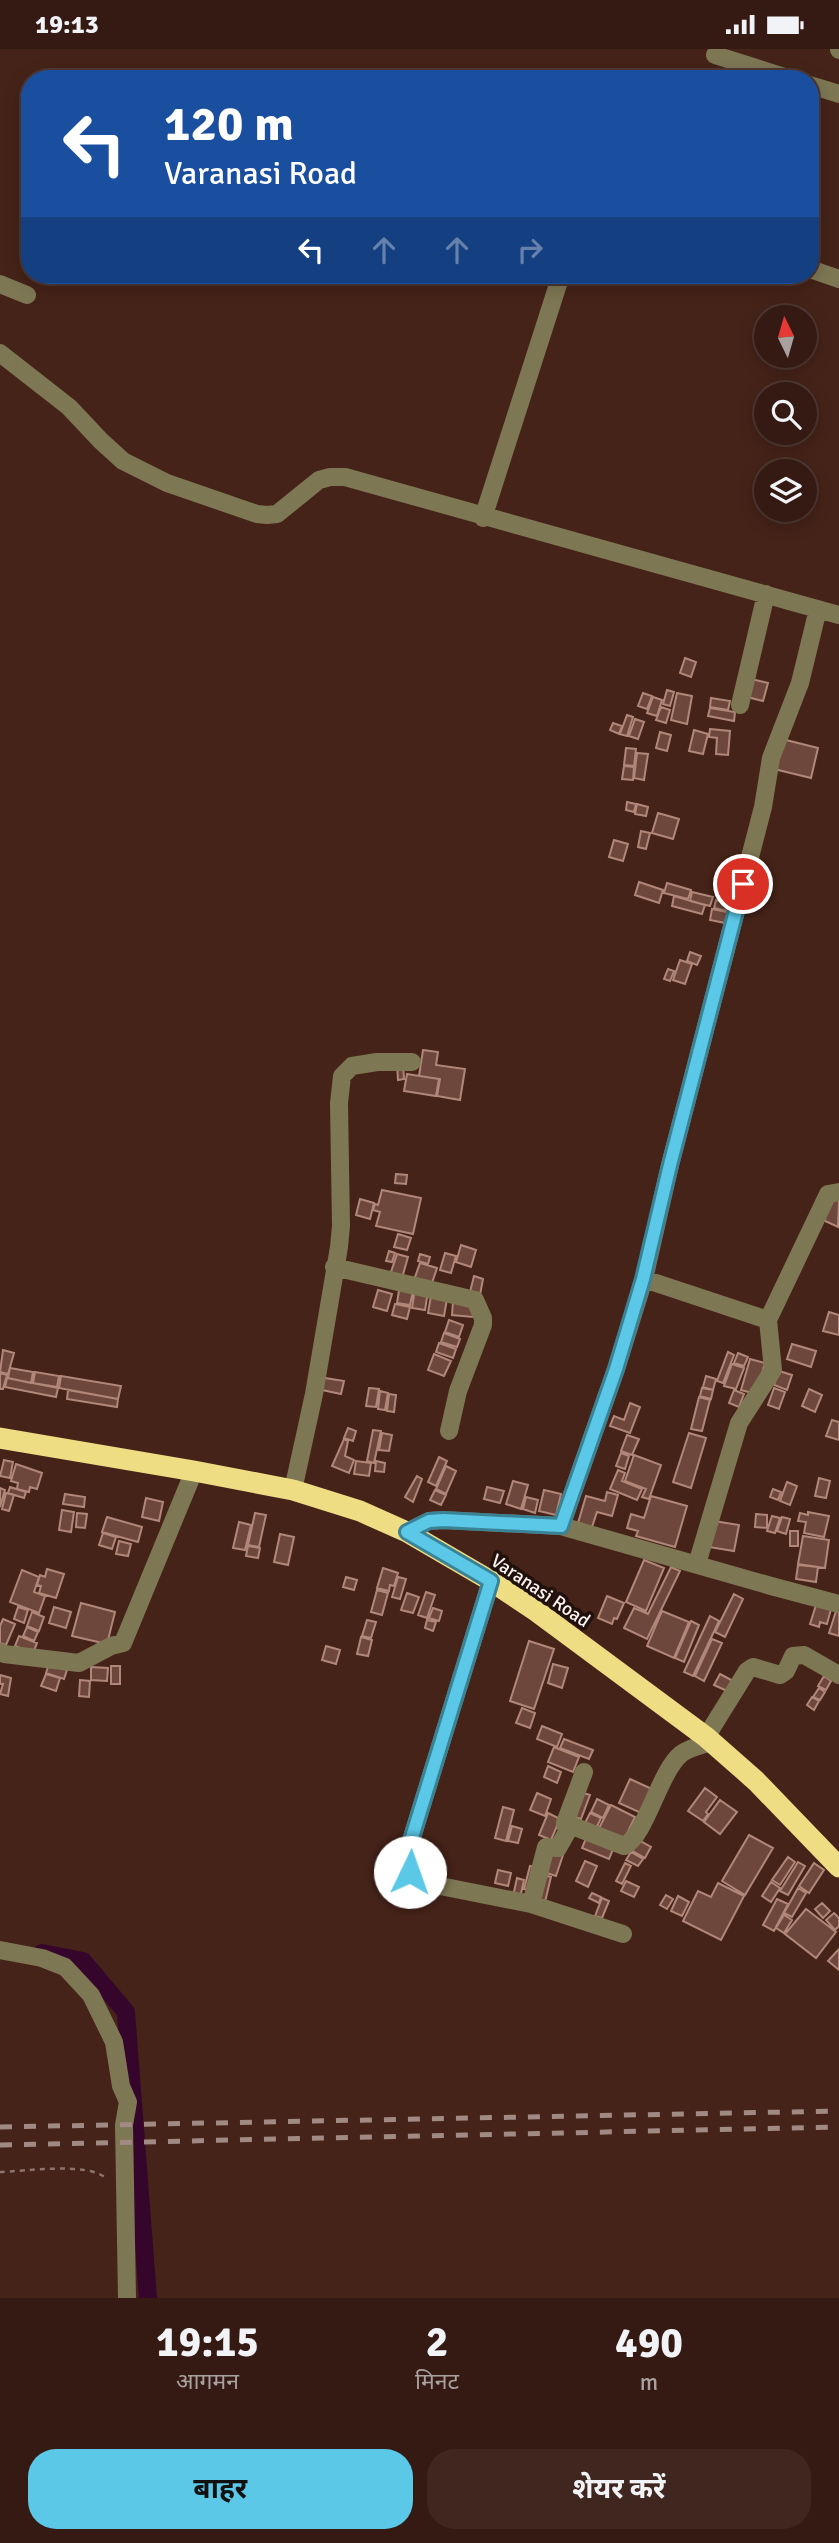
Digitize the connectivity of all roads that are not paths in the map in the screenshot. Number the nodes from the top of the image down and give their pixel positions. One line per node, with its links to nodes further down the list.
1 (715, 55): 2 (street)
2 (762, 70)
3 (819, 88): 4 (street)
4 (839, 94)
5 (819, 272): 6 (street)
6 (839, 279)
7 (0, 284): 9 (street)
8 (558, 284): 11 (street)
9 (27, 295)
10 (0, 353): 11 (street)
11 (483, 518): 12 (street)
12 (766, 594): 13 (street); 15 (street)
13 (818, 609): 14 (street); 19 (street)
14 (839, 615)
15 (740, 705)
16 (412, 1062): 18 (street)
17 (839, 1192): 20 (street)
18 (334, 1267): 21 (street); 24 (street)
19 (643, 1279): 20 (street); 25 (street)
20 (768, 1320): 27 (street)
21 (449, 1431)
22 (0, 1438): 23 (highway, Varanasi Road)
23 (194, 1471): 24 (highway, Varanasi Road); 30 (street)
24 (293, 1490): 26 (highway, Varanasi Road)
25 (561, 1526): 26 (street); 27 (street)
26 (407, 1532): 28 (highway, Varanasi Road)
27 (697, 1564): 29 (street)
28 (491, 1581): 32 (highway, Varanasi Road); 36 (street)
29 (839, 1604)
30 (0, 1652)
31 (839, 1675): 32 (street)
32 (709, 1739): 34 (street); 35 (highway, Varanasi Road)
33 (584, 1772): 34 (street)
34 (565, 1823): 36 (street)
35 (839, 1867)
36 (531, 1904): 37 (street)
37 (623, 1934)
38 (0, 1950): 39 (street)
39 (127, 2298)

